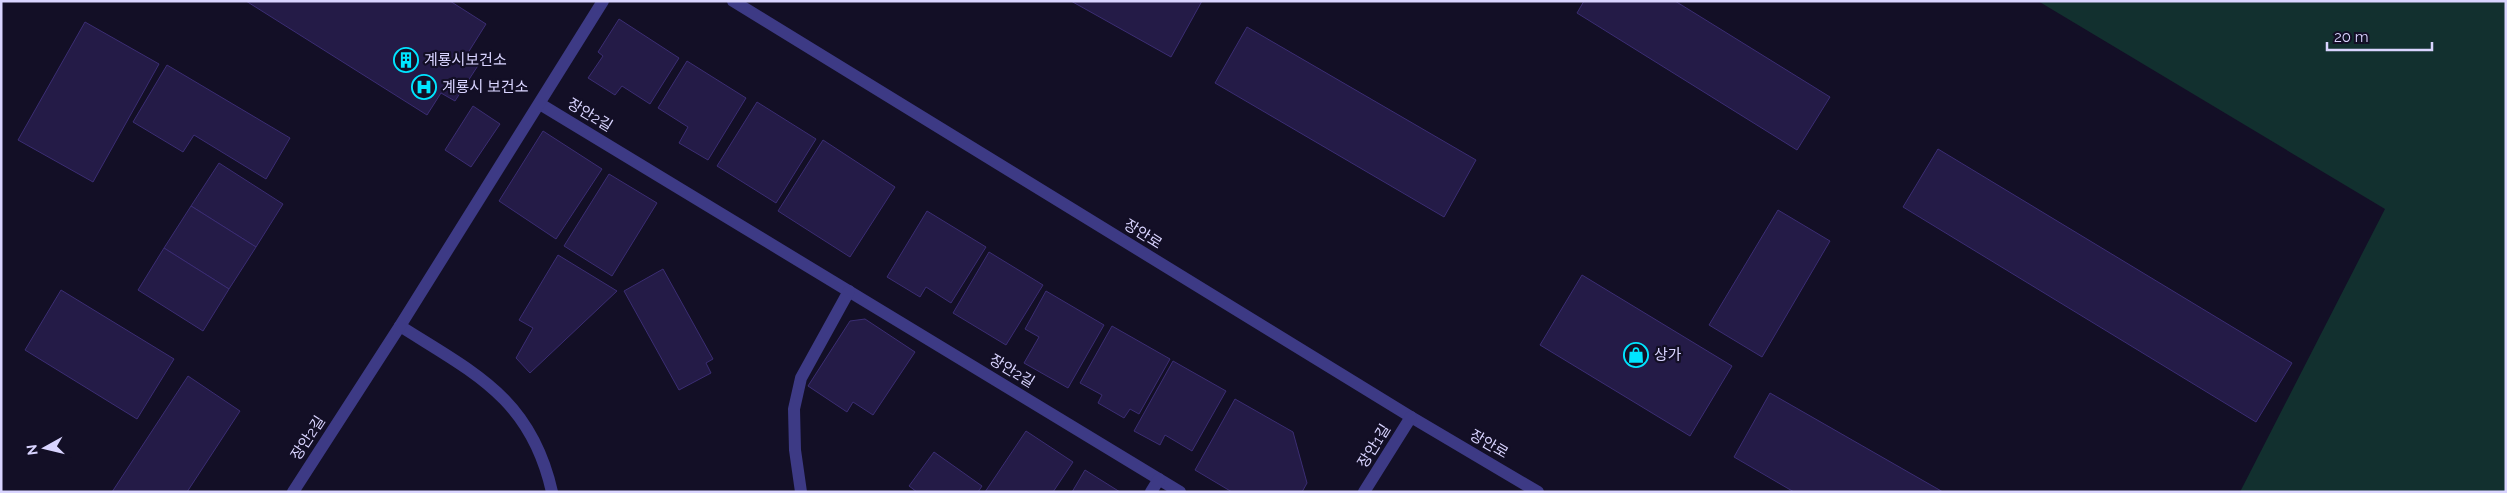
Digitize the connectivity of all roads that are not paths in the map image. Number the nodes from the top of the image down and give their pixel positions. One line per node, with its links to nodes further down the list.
1 (603, 1): 3 (street)
2 (733, 1): 6 (street, 장안로)
3 (540, 104): 4 (street, 장안2길); 5 (street, 장안2길)
4 (849, 291): 7 (street, 장안2길); 10 (street)
5 (400, 326): 8 (street, 장안2길); 9 (street)
6 (1411, 417): 13 (street, 장안1길); 14 (street, 장안로)
7 (1159, 479): 11 (street); 12 (street, 장안2길)
8 (293, 492)
9 (552, 492)
10 (801, 492)
11 (1151, 492)
12 (1180, 492)
13 (1364, 492)
14 (1538, 492)

